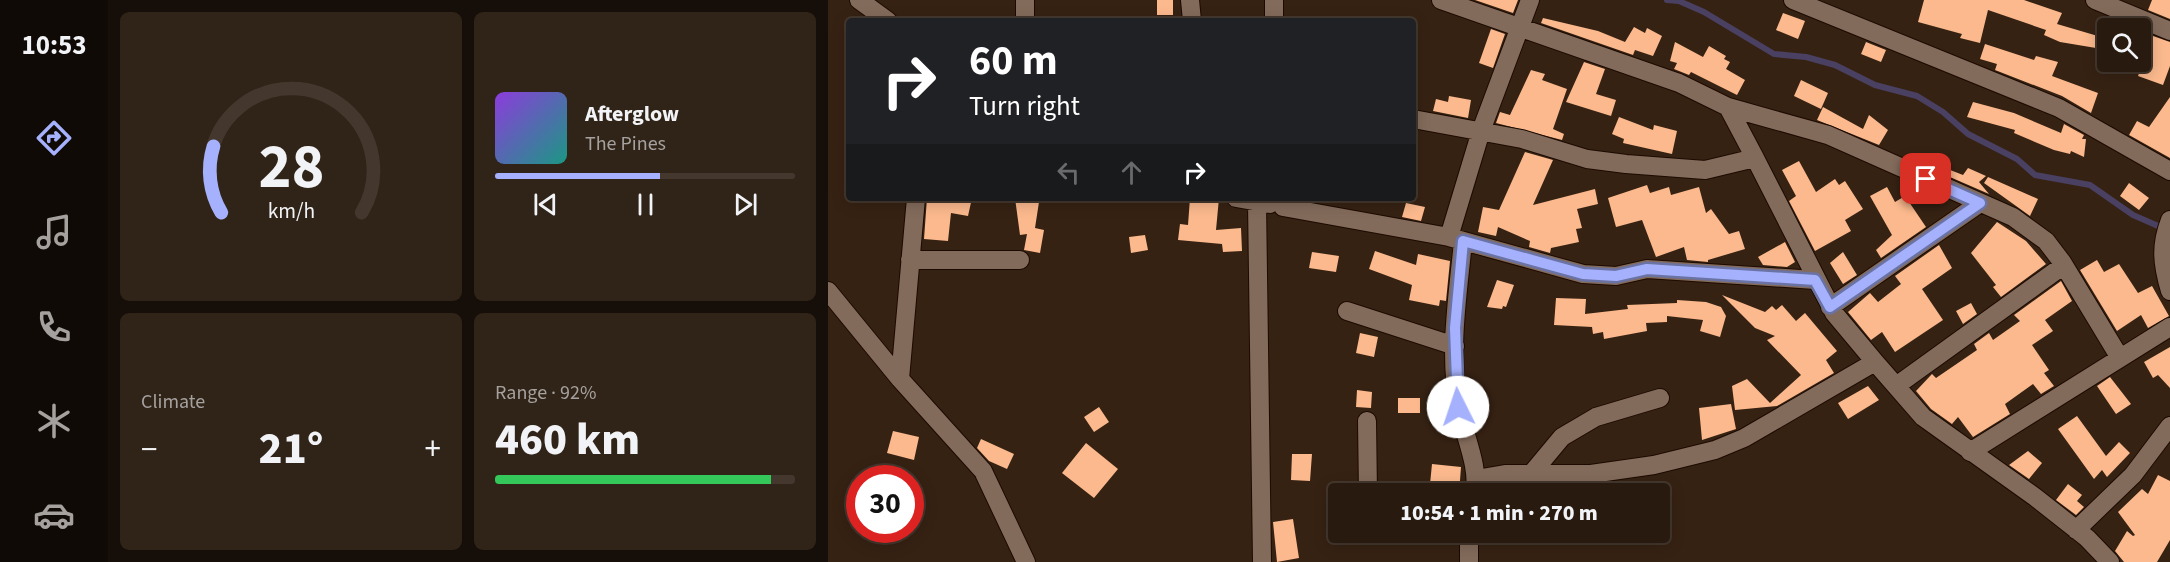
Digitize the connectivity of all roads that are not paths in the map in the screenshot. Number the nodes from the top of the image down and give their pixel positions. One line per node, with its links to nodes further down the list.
1 (860, 0): 9 (street)
2 (1025, 0): 10 (street)
3 (1190, 0): 11 (street)
4 (1274, 0): 12 (street)
5 (1442, 0): 13 (street)
6 (1530, 0): 13 (street)
7 (1793, 0): 19 (street)
8 (2095, 0): 14 (street)
9 (884, 18)
10 (1026, 18)
11 (1192, 18)
12 (1274, 18)
13 (1520, 29): 15 (street); 17 (street)
14 (2170, 31)
15 (1728, 106): 18 (street); 24 (street)
16 (1416, 119): 17 (street)
17 (1482, 131): 18 (street); 26 (street)
18 (1755, 158): 30 (street)
19 (2170, 171)
20 (916, 201): 27 (street)
21 (1252, 201): 22 (street)
22 (1257, 202): 23 (street); 52 (street)
23 (1283, 202): 26 (street)
24 (1980, 203): 29 (street); 33 (street)
25 (2167, 228): 32 (street)
26 (1456, 239): 30 (street); 36 (street)
27 (910, 260): 28 (street); 39 (street)
28 (1020, 260)
29 (2064, 266): 37 (street); 40 (street)
30 (1815, 280): 33 (street)
31 (828, 291): 39 (street)
32 (2170, 291)
33 (1830, 307): 38 (street)
34 (1347, 310): 36 (street)
35 (2170, 327): 37 (street)
36 (1455, 346): 47 (street)
37 (2120, 358): 44 (street)
38 (1875, 362): 40 (street); 45 (street)
39 (900, 379): 51 (street)
40 (1896, 386): 44 (street)
41 (1660, 398): 45 (street)
42 (1367, 421): 46 (street)
43 (2170, 426): 49 (street)
44 (1970, 452): 49 (street)
45 (1532, 473): 48 (street)
46 (1368, 483)
47 (1475, 483)
48 (1488, 483)
49 (2076, 530): 54 (street)
50 (1468, 543): 53 (street)
51 (1026, 562)
52 (1262, 562)
53 (1469, 562)
54 (2110, 562)

